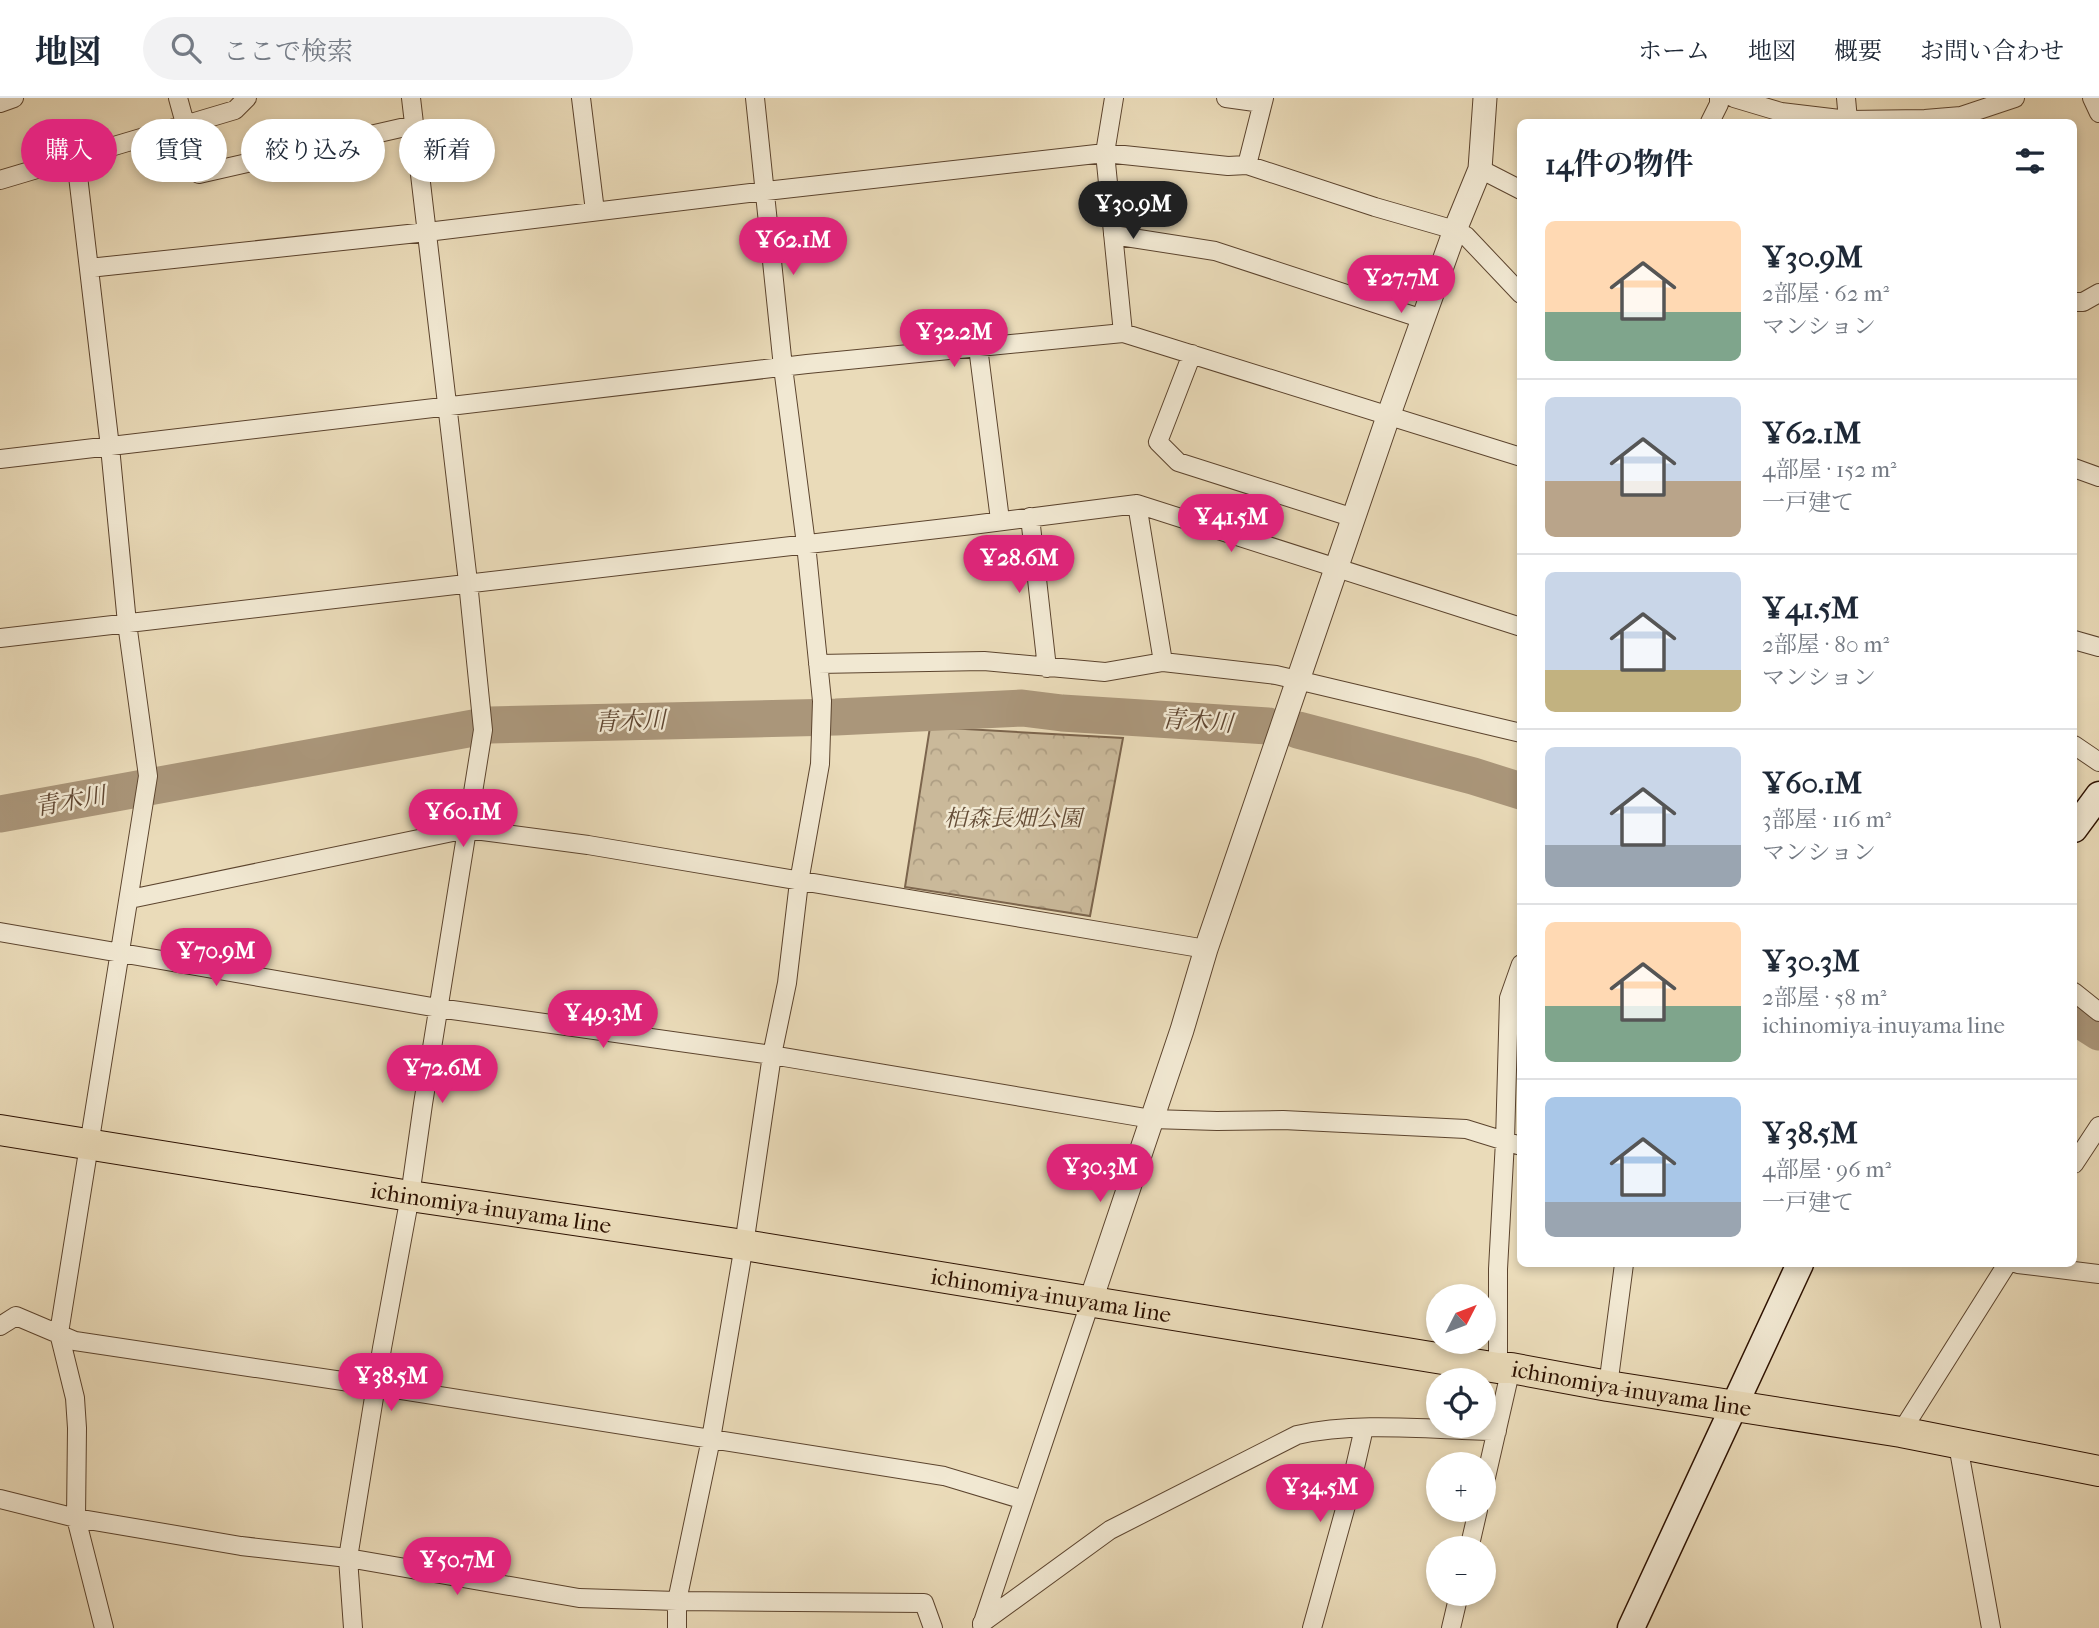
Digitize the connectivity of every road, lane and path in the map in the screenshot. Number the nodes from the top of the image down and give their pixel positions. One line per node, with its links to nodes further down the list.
1 (14, 98): 16 (street)
2 (178, 98): 18 (street)
3 (247, 98): 19 (street)
4 (411, 98): 20 (street)
5 (581, 98): 36 (street)
6 (755, 98): 35 (street)
7 (1114, 98): 26 (street)
8 (1226, 98): 15 (street)
9 (1485, 98): 29 (street)
10 (1719, 98): 21 (street)
11 (1734, 98): 22 (street)
12 (1846, 98): 23 (street)
13 (2015, 98): 24 (street)
14 (2092, 98): 17 (street)
15 (1263, 101): 27 (street)
16 (0, 103)
17 (2099, 113)
18 (183, 119)
19 (205, 119)
20 (414, 119)
21 (1712, 119)
22 (1840, 119)
23 (1848, 119)
24 (1926, 119)
25 (399, 129): 28 (street)
26 (1105, 153): 27 (street); 35 (street); 39 (street)
27 (1247, 165): 37 (street)
28 (227, 168)
29 (1480, 169): 34 (street); 37 (street)
30 (21, 174): 31 (street)
31 (0, 180)
32 (79, 182): 40 (street)
33 (421, 182): 38 (street)
34 (1517, 188)
35 (766, 191): 36 (street); 48 (street)
36 (595, 211): 38 (street)
37 (1455, 230): 41 (street); 44 (street)
38 (427, 232): 40 (street); 49 (street)
39 (1113, 235): 44 (street); 45 (street)
40 (89, 268): 51 (street)
41 (1517, 290)
42 (2099, 293): 43 (street)
43 (2077, 302)
44 (1423, 319): 50 (street)
45 (1123, 332): 46 (street); 47 (street)
46 (978, 347): 48 (street); 59 (street)
47 (1192, 354): 50 (street); 58 (street)
48 (783, 367): 49 (street); 60 (street)
49 (447, 407): 51 (street); 62 (street)
50 (1389, 414): 52 (street); 58 (street)
51 (110, 447): 53 (street); 63 (street)
52 (1517, 456)
53 (0, 459)
54 (2077, 469): 55 (street)
55 (2099, 477)
56 (1137, 504): 57 (street); 61 (street); 68 (street)
57 (1030, 517): 59 (street); 70 (street)
58 (1354, 518): 61 (street)
59 (1000, 520): 60 (street)
60 (806, 544): 62 (street); 69 (street)
61 (1337, 567): 64 (street); 71 (street)
62 (468, 582): 63 (street); 77 (street)
63 (127, 623): 65 (street); 79 (street)
64 (1517, 626)
65 (0, 638)
66 (2077, 641): 67 (street)
67 (2099, 647)
68 (1163, 662): 70 (street); 71 (street)
69 (818, 664): 70 (street); 78 (street)
70 (1047, 668)
71 (1299, 681): 72 (street); 81 (street)
72 (1517, 732)
73 (2077, 747): 74 (street)
74 (2099, 762)
75 (2099, 795): 76 (main road)
76 (2077, 826)
77 (467, 829): 78 (street); 79 (street); 85 (street)
78 (799, 882): 81 (street); 87 (street)
79 (130, 899): 82 (street)
80 (0, 932): 82 (street)
81 (1206, 949): 88 (street)
82 (121, 952): 85 (street); 92 (street)
83 (1517, 975): 91 (street)
84 (2077, 994): 86 (street)
85 (439, 1008): 87 (street); 94 (street)
86 (2099, 1012)
87 (772, 1055): 88 (street); 95 (street)
88 (1152, 1119): 91 (street); 101 (street)
89 (2099, 1126): 93 (street)
90 (0, 1130): 92 (main road, ichinomiya-inuyama line)
91 (1513, 1143): 104 (street)
92 (89, 1145): 94 (main road, ichinomiya-inuyama line); 103 (street)
93 (2077, 1159)
94 (410, 1196): 95 (main road, ichinomiya-inuyama line); 105 (street)
95 (744, 1245): 101 (main road, ichinomiya-inuyama line); 111 (street)
96 (1624, 1267): 106 (street)
97 (1799, 1267): 107 (main road)
98 (2005, 1267): 110 (street)
99 (2040, 1267): 100 (street)
100 (2099, 1275)
101 (1090, 1303): 104 (main road, ichinomiya-inuyama line); 116 (street)
102 (0, 1326): 103 (street)
103 (59, 1333): 105 (street); 117 (street)
104 (1505, 1368): 106 (main road, ichinomiya-inuyama line); 109 (street)
105 (376, 1386): 111 (street); 118 (street)
106 (1608, 1386): 107 (main road, ichinomiya-inuyama line)
107 (1733, 1406): 110 (main road, ichinomiya-inuyama line); 128 (main road)
108 (1364, 1428): 109 (street); 121 (street); 126 (street)
109 (1497, 1432): 113 (street)
110 (1901, 1432): 112 (main road, ichinomiya-inuyama line)
111 (711, 1439): 116 (street); 119 (street)
112 (1958, 1445): 114 (main road, ichinomiya-inuyama line); 129 (street)
113 (1492, 1452)
114 (2099, 1471)
115 (0, 1499): 117 (street)
116 (1024, 1500): 121 (street)
117 (76, 1518): 118 (street); 122 (street)
118 (348, 1558): 119 (street); 123 (street)
119 (677, 1601): 124 (street); 125 (street)
120 (1456, 1606): 127 (street)
121 (981, 1626)
122 (104, 1628)
123 (354, 1628)
124 (677, 1628)
125 (933, 1628)
126 (1312, 1628)
127 (1451, 1628)
128 (1631, 1628)
129 (1991, 1628)

